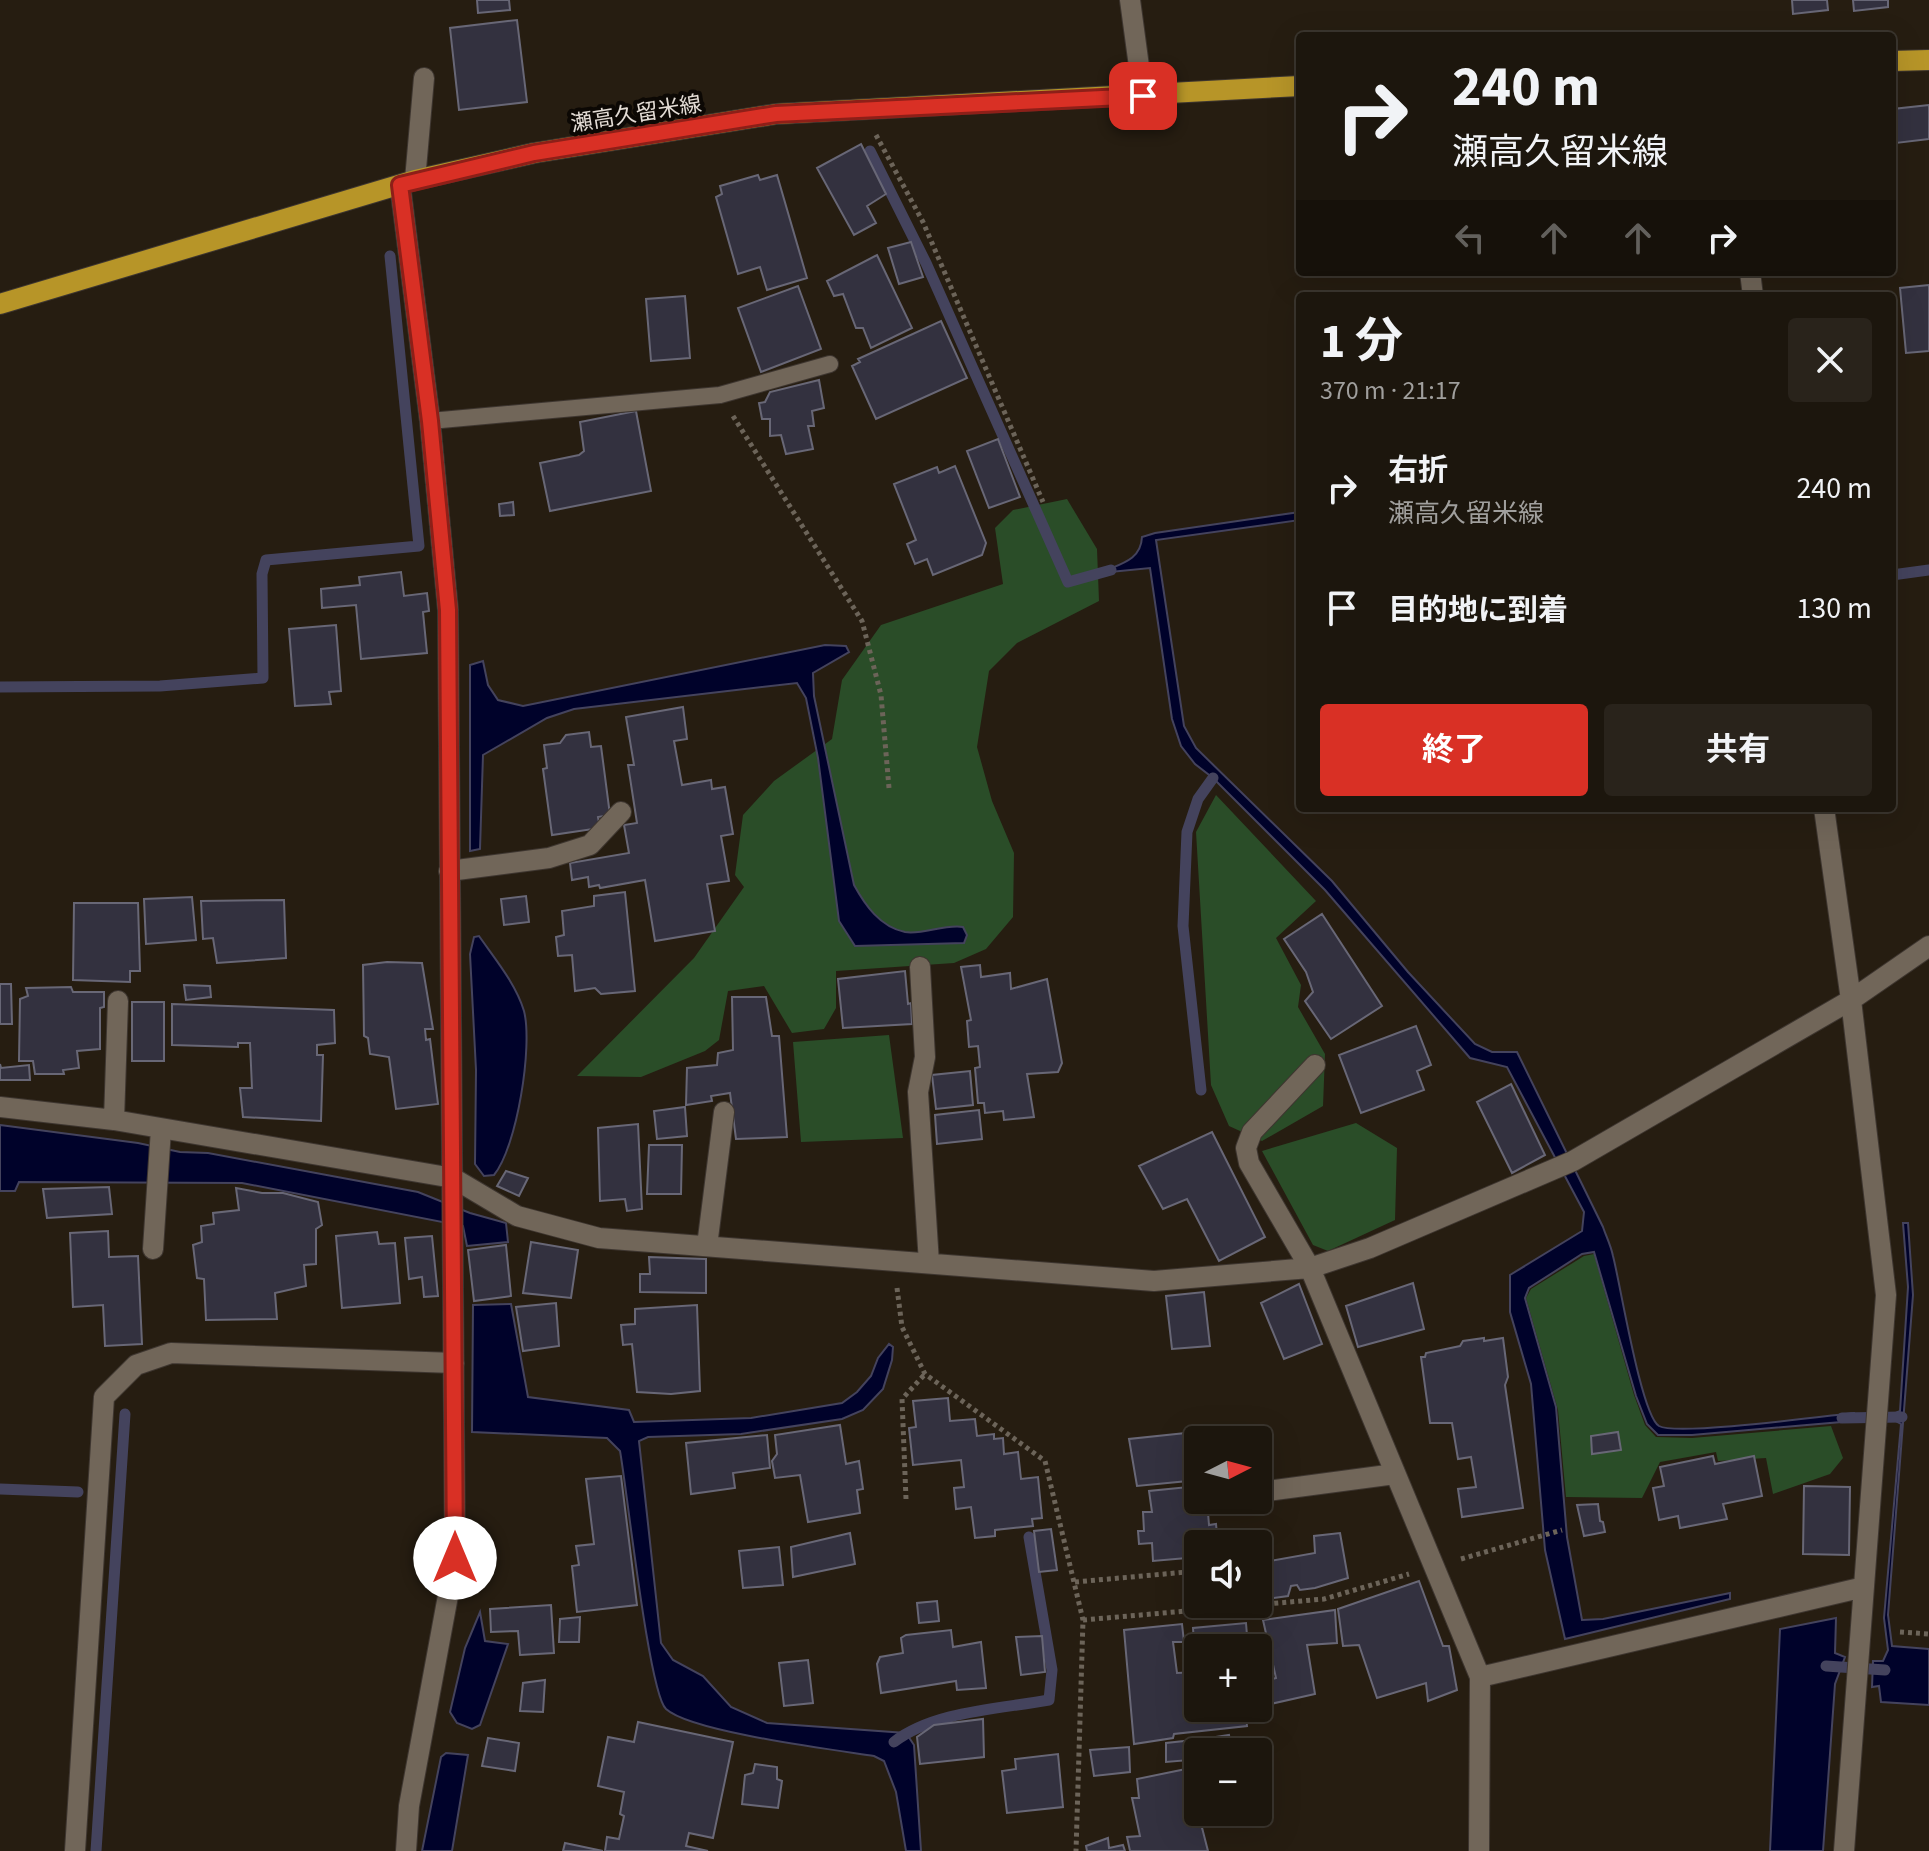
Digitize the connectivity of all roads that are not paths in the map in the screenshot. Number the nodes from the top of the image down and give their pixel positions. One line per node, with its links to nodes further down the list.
1 (1130, 0): 6 (street)
2 (1929, 60): 3 (main road)
3 (1896, 61)
4 (424, 78): 7 (street)
5 (1296, 86): 6 (main road, 瀬高久留米線)
6 (1143, 96): 7 (main road, 瀬高久留米線)
7 (407, 182): 8 (main road, 瀬高久留米線); 10 (street)
8 (0, 304)
9 (830, 364): 10 (lane)
10 (430, 421): 13 (street)
11 (621, 812): 13 (street)
12 (1825, 812): 16 (street)
13 (449, 871): 23 (street)
14 (1929, 946): 16 (street)
15 (920, 967): 26 (street)
16 (1851, 1000): 27 (street); 31 (street)
17 (118, 1001): 21 (street)
18 (1315, 1065): 27 (street)
19 (0, 1107): 21 (street)
20 (724, 1112): 24 (street)
21 (114, 1120): 22 (street)
22 (161, 1137): 23 (street); 25 (street)
23 (453, 1178): 24 (street); 28 (street)
24 (707, 1246): 26 (street)
25 (153, 1249)
26 (929, 1263): 27 (street)
27 (1310, 1268): 29 (street)
28 (454, 1363): 33 (street); 34 (street)
29 (1395, 1474): 30 (street); 32 (street)
30 (1272, 1490)
31 (1864, 1587): 32 (street); 36 (street)
32 (1480, 1677): 35 (street)
33 (75, 1851)
34 (406, 1851)
35 (1479, 1851)
36 (1844, 1851)

